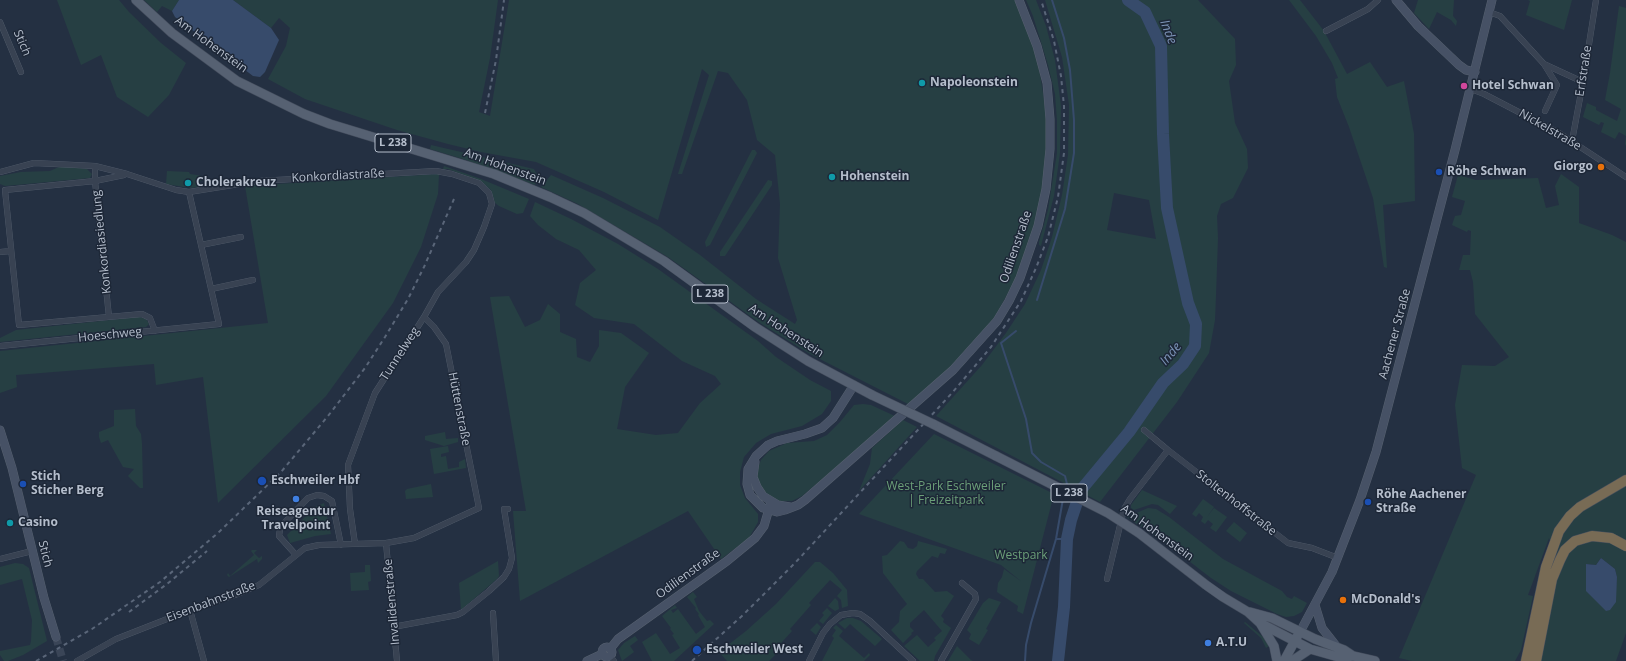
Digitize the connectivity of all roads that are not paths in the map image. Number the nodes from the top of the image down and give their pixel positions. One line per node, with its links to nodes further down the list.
1 (136, 0): 34 (main road, Am Hohenstein / L 238)
2 (1019, 0): 39 (main road, Odilienstraße)
3 (1378, 0): 9 (street)
4 (1396, 0): 12 (main road)
5 (1492, 0): 7 (main road, Aachener Straße)
6 (1596, 0): 13 (street, Erfstraße)
7 (1489, 12): 10 (street); 12 (main road, Aachener Straße)
8 (0, 22): 11 (street, Stich)
9 (1326, 31)
10 (1544, 64): 13 (street); 15 (street)
11 (21, 72)
12 (1475, 72): 14 (main road, Aachener Straße)
13 (1583, 82): 16 (street, Erfstraße)
14 (1471, 89): 16 (street, Nickelstraße); 48 (main road, Aachener Straße)
15 (1545, 111)
16 (1572, 141): 20 (street, Nickelstraße)
17 (95, 166): 18 (street, Konkordiastraße); 19 (street, Konkordiastraße); 21 (street, Konkordiasiedlung)
18 (0, 172)
19 (127, 174): 21 (street); 23 (street, Konkordiastraße)
20 (1626, 177)
21 (95, 182): 26 (street); 30 (street, Konkordiasiedlung)
22 (479, 183): 23 (street, Konkordiastraße); 31 (street, Tunnelweg)
23 (189, 192): 25 (street)
24 (241, 237): 25 (street)
25 (201, 246): 29 (street)
26 (11, 251): 27 (street); 30 (street)
27 (0, 252)
28 (253, 280): 29 (street)
29 (211, 289): 32 (street, Hoeschweg)
30 (110, 317): 32 (street)
31 (424, 317): 40 (street, Hüttenstraße); 44 (street, Tunnelweg)
32 (155, 330): 33 (street, Hoeschweg)
33 (0, 346)
34 (854, 385): 39 (main road); 54 (main road, Am Hohenstein / L 238, bridge)
35 (0, 430): 46 (main road, Stich)
36 (1144, 430): 37 (street, Stoltenhoffstraße)
37 (1168, 450): 48 (street, Stoltenhoffstraße); 50 (street)
38 (1626, 480): 60 (highway)
39 (770, 506): 63 (main road, Odilienstraße)
40 (479, 508): 42 (street, Eisenbahnstraße)
41 (508, 509): 57 (street)
42 (386, 543): 44 (street, Eisenbahnstraße); 57 (street, Invalidenstraße)
43 (341, 544): 44 (street, Eisenbahnstraße); 47 (street, Eisenbahnstraße); 47 (street)
44 (354, 544)
45 (1626, 546): 79 (highway)
46 (32, 551): 49 (street); 59 (main road, Stich)
47 (296, 555): 53 (street, Eisenbahnstraße)
48 (1338, 558): 52 (main road, Aachener Straße)
49 (0, 559)
50 (1107, 579)
51 (962, 583): 72 (street)
52 (1315, 606): 58 (main road, Aachener Straße); 61 (main road)
53 (190, 610): 65 (street, Eisenbahnstraße); 66 (street)
54 (1248, 612): 56 (main road, Am Hohenstein / L 238); 58 (main road, Am Hohenstein / L 238)
55 (493, 613): 68 (street)
56 (1260, 623): 58 (main road, Am Hohenstein / L 238); 73 (main road)
57 (393, 627): 67 (street, Invalidenstraße)
58 (1298, 636): 61 (main road, L 238); 62 (main road, L 238); 74 (main road, Aachener Straße)
59 (56, 637)
60 (1529, 646): 77 (highway); 78 (highway)
61 (1337, 647): 64 (main road, L 238)
62 (1310, 649): 64 (main road, L 238); 75 (main road)
63 (609, 655): 69 (main road, Odilienstraße)
64 (1353, 656): 76 (main road, L 238)
65 (76, 661)
66 (204, 661)
67 (397, 661)
68 (496, 661)
69 (587, 661)
70 (809, 661): 71 (street)
71 (913, 661)
72 (941, 661)
73 (1277, 661)
74 (1284, 661)
75 (1292, 661)
76 (1376, 661)
77 (1520, 661)
78 (1526, 661)
79 (1536, 661)

